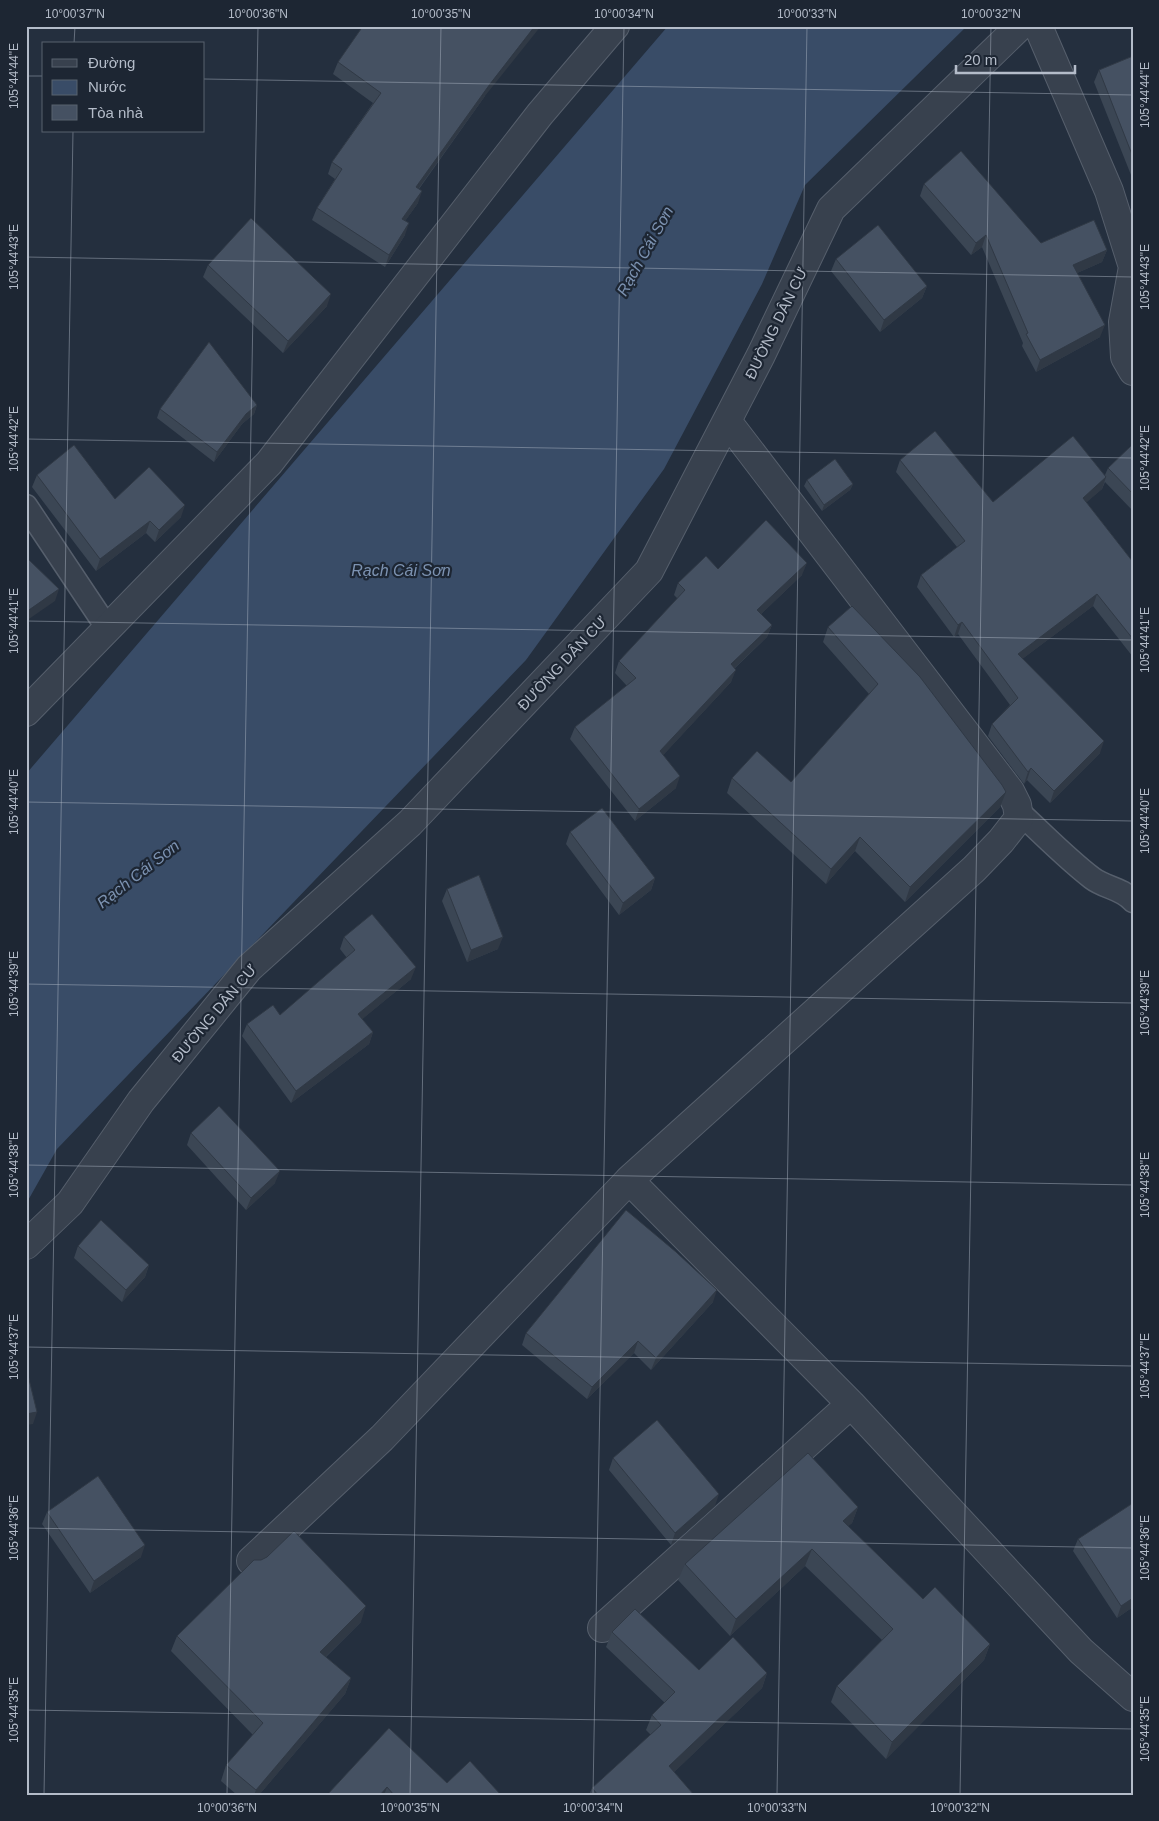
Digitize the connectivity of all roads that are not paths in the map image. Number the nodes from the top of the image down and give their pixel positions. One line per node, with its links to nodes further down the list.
1 (615, 26): 7 (street)
2 (1020, 26): 5 (street, ĐƯỜNG DÂN CƯ)
3 (1038, 26): 4 (street)
4 (1133, 371)
5 (727, 421): 9 (street); 12 (street, ĐƯỜNG DÂN CƯ)
6 (26, 506): 7 (lane)
7 (108, 629): 8 (street)
8 (26, 712)
9 (1019, 812): 10 (lane); 11 (street)
10 (1133, 901)
11 (629, 1180): 13 (street); 14 (street)
12 (26, 1245)
13 (851, 1404): 15 (street); 16 (street)
14 (252, 1561)
15 (602, 1628)
16 (1133, 1697)

